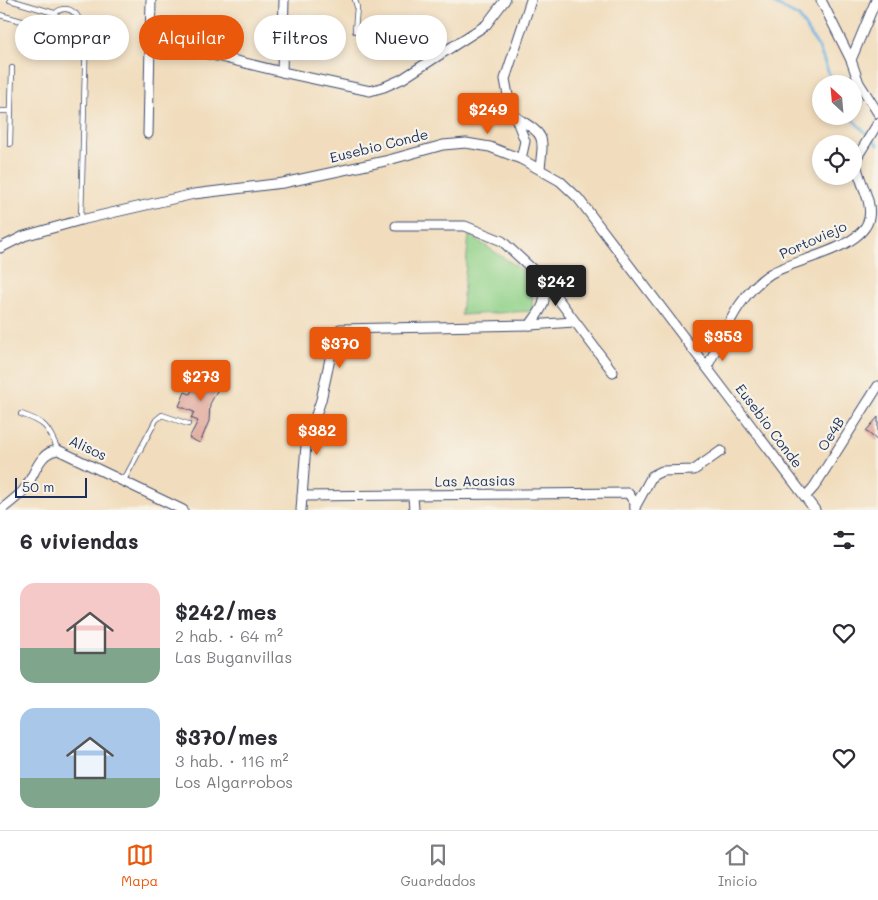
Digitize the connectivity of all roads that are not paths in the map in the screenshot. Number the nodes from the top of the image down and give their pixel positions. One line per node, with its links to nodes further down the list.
1 (10, 0): 9 (lane)
2 (151, 0): 13 (street)
3 (284, 0): 21 (street)
4 (355, 0): 15 (lane)
5 (505, 0): 21 (street)
6 (531, 0): 25 (street)
7 (821, 0): 19 (street)
8 (876, 0): 19 (street)
9 (21, 1): 10 (lane)
10 (54, 13): 11 (lane)
11 (76, 14)
12 (0, 15): 14 (lane)
13 (151, 15)
14 (15, 19)
15 (355, 31)
16 (86, 60): 31 (lane)
17 (150, 60): 27 (street)
18 (232, 60): 21 (street)
19 (851, 60): 24 (street)
20 (12, 68): 23 (lane)
21 (282, 72)
22 (0, 111): 23 (lane)
23 (10, 111): 28 (lane)
24 (878, 113)
25 (516, 117): 29 (street); 30 (street)
26 (878, 123): 37 (street, Portoviejo)
27 (148, 134)
28 (10, 144)
29 (521, 159): 30 (street, Eusebio Conde); 31 (street, Eusebio Conde)
30 (540, 168): 37 (street, Eusebio Conde)
31 (81, 220): 33 (street, Eusebio Conde)
32 (396, 226): 34 (street)
33 (0, 248)
34 (543, 279): 35 (street); 36 (street)
35 (574, 322): 36 (street); 38 (street)
36 (530, 325): 45 (street)
37 (707, 367): 47 (street, Eusebio Conde)
38 (613, 372)
39 (878, 386): 47 (street, Oe4B)
40 (21, 414): 42 (lane)
41 (188, 424): 44 (lane)
42 (58, 450): 44 (street, Alisos); 49 (street, Alisos)
43 (721, 451): 48 (street)
44 (124, 480): 50 (street, Alisos)
45 (302, 496): 46 (street, Las Acasias); 51 (street)
46 (413, 496): 48 (street, Las Acasias); 52 (street)
47 (806, 496): 53 (street, Eusebio Conde)
48 (635, 508)
49 (1, 510)
50 (183, 510)
51 (301, 510)
52 (414, 510)
53 (815, 510)

